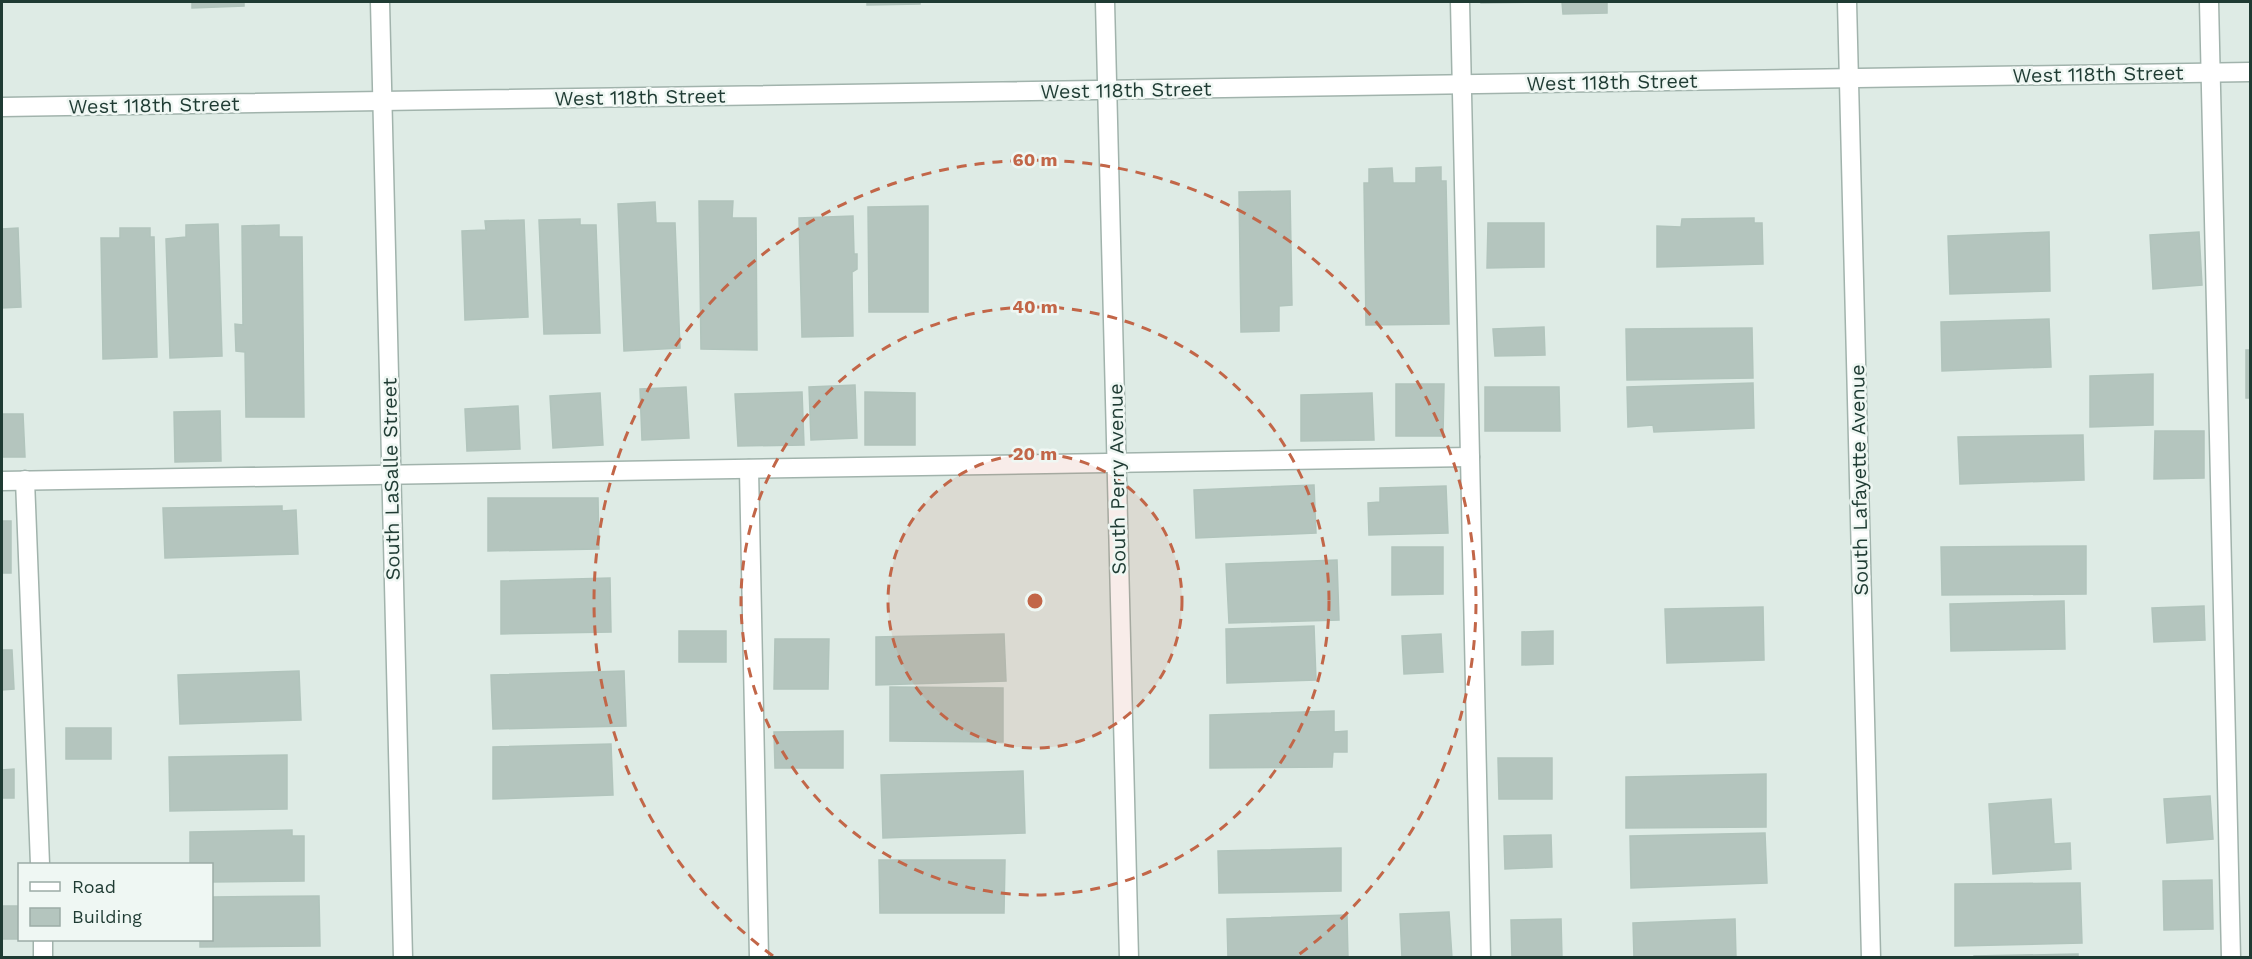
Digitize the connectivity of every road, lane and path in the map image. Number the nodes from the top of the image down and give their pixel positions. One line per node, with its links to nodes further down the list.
1 (380, 2): 11 (street, South LaSalle Street)
2 (1105, 2): 10 (street, South Perry Avenue)
3 (1460, 2): 9 (street)
4 (1847, 2): 8 (street, South Lafayette Avenue)
5 (2209, 2): 6 (street)
6 (2210, 72): 7 (street, West 118th Street); 8 (street, West 118th Street); 27 (street)
7 (2250, 72)
8 (1849, 78): 9 (street, West 118th Street); 26 (street, South Lafayette Avenue)
9 (1462, 85): 10 (street, West 118th Street); 13 (street)
10 (1107, 90): 11 (street, West 118th Street); 14 (street, South Perry Avenue)
11 (383, 102): 12 (street, West 118th Street); 16 (street, South LaSalle Street)
12 (2, 108)
13 (1470, 457): 14 (street); 25 (street)
14 (1117, 462): 15 (street); 24 (street, South Perry Avenue)
15 (749, 469): 16 (street); 23 (street)
16 (391, 474): 17 (street); 22 (street, South LaSalle Street)
17 (25, 480): 18 (street); 19 (street)
18 (2, 481)
19 (40, 863)
20 (43, 941): 21 (street)
21 (43, 957)
22 (403, 957)
23 (759, 957)
24 (1129, 957)
25 (1481, 957)
26 (1871, 957)
27 (2231, 957)

